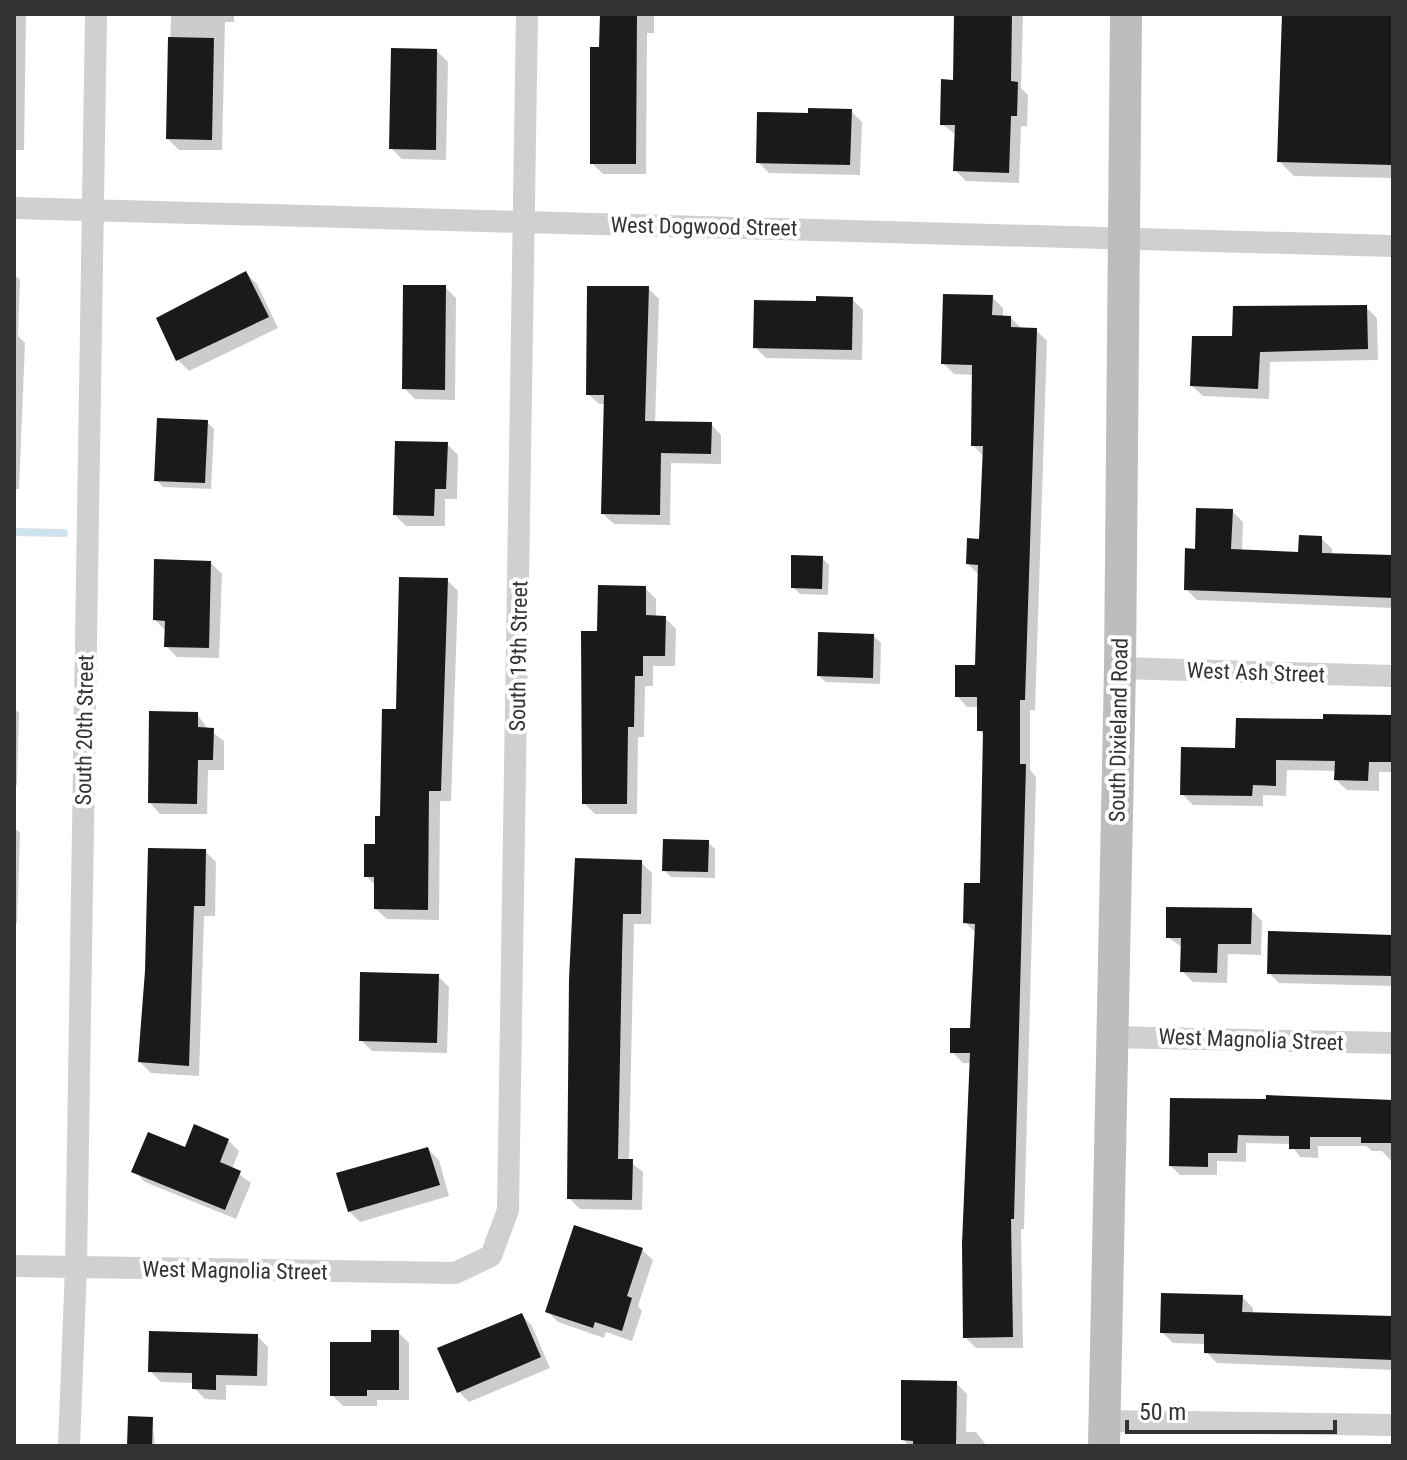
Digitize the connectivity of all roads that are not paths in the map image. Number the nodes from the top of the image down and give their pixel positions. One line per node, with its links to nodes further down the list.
1 (96, 14): 5 (street, South 20th Street)
2 (527, 14): 6 (street, South 19th Street)
3 (1126, 14): 7 (main road, South Dixieland Road)
4 (14, 208): 5 (street, West Dogwood Street)
5 (92, 210): 6 (street, West Dogwood Street); 14 (street, South 20th Street)
6 (527, 222): 7 (street, West Dogwood Street); 15 (street, South 19th Street)
7 (1123, 237): 8 (street, West Dogwood Street); 9 (main road, South Dixieland Road)
8 (1393, 246)
9 (1120, 668): 10 (street, West Ash Street); 11 (main road, South Dixieland Road)
10 (1393, 676)
11 (1110, 1037): 12 (street, West Magnolia Street); 17 (main road, South Dixieland Road)
12 (1393, 1043)
13 (14, 1266): 14 (street, West Magnolia Street)
14 (76, 1267): 15 (street, West Magnolia Street); 18 (street, South 20th Street)
15 (455, 1273)
16 (1393, 1425): 17 (street)
17 (1105, 1433)
18 (69, 1446)

